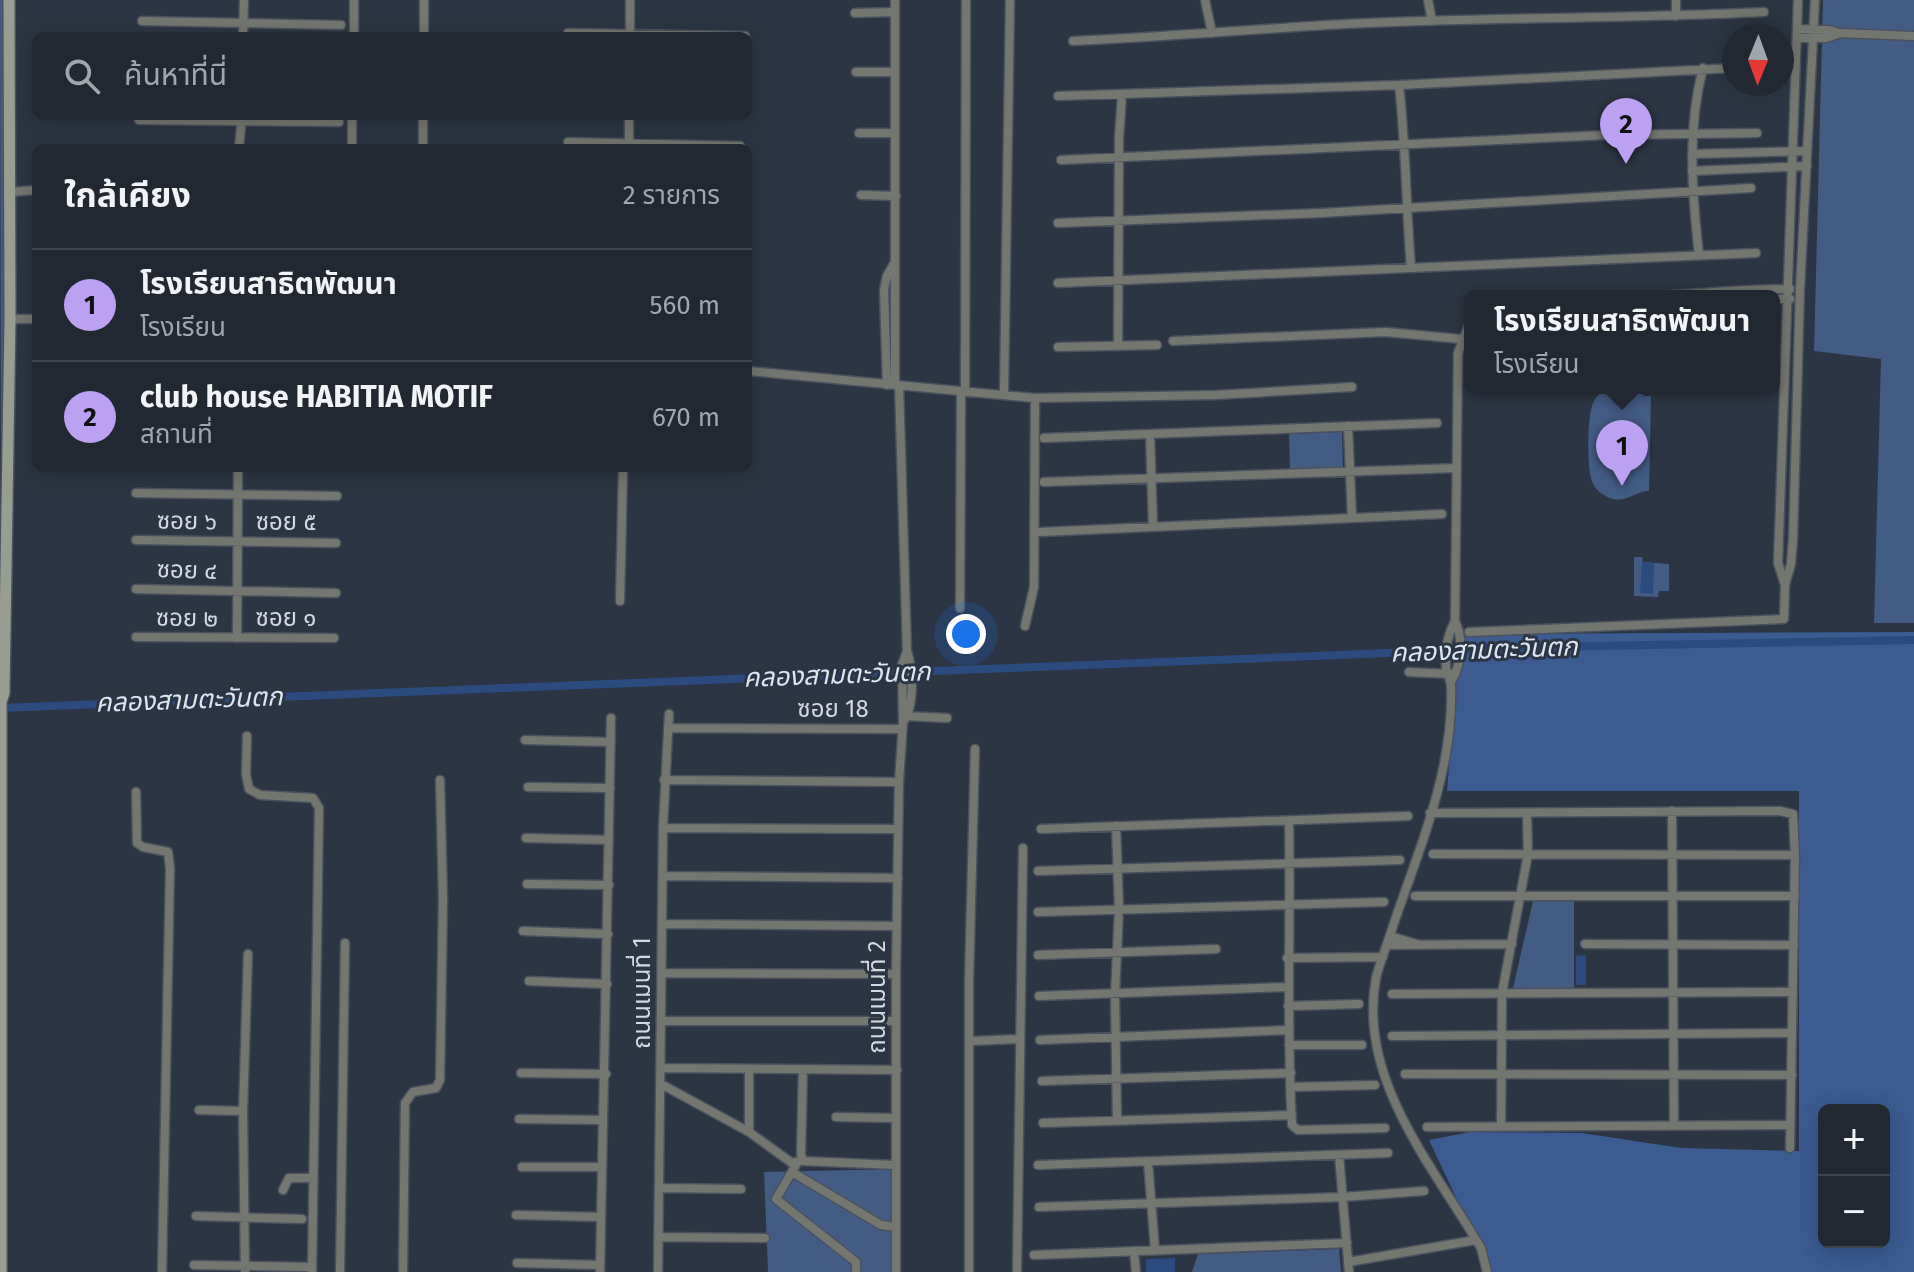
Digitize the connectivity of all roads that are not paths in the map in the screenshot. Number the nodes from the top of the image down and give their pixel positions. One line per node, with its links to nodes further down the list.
1 (9, 0): 65 (main road)
2 (244, 0): 20 (street)
3 (354, 0): 23 (street)
4 (424, 0): 24 (street)
5 (630, 0): 25 (street)
6 (895, 0): 14 (street, ถนนเมนที่ 2)
7 (966, 0): 93 (street)
8 (1010, 0): 94 (street)
9 (1205, 0): 26 (street)
10 (1428, 0): 19 (street)
11 (1676, 0): 17 (street)
12 (1798, 0): 27 (street)
13 (1815, 0): 28 (street)
14 (895, 12): 16 (street); 34 (street, ถนนเมนที่ 2)
15 (1764, 12): 17 (street)
16 (855, 13)
17 (1676, 16): 19 (street)
18 (142, 21): 20 (street)
19 (1432, 21): 26 (street)
20 (243, 23): 21 (street); 22 (street)
21 (341, 25)
22 (243, 32)
23 (354, 32)
24 (424, 32)
25 (630, 32)
26 (1212, 33): 30 (street)
27 (1797, 33): 28 (street); 55 (street)
28 (1814, 34): 29 (street); 56 (street)
29 (1914, 36)
30 (1073, 41)
31 (1703, 68): 32 (street); 35 (street); 46 (street)
32 (1722, 68)
33 (856, 72): 34 (street)
34 (895, 72): 45 (street, ถนนเมนที่ 2)
35 (1399, 85): 36 (street); 54 (street)
36 (1122, 94): 37 (street); 58 (street)
37 (1058, 96)
38 (242, 120): 49 (street)
39 (290, 120): 43 (street)
40 (352, 120): 50 (street)
41 (423, 120): 51 (street)
42 (629, 120): 53 (street)
43 (339, 122)
44 (859, 133): 45 (street)
45 (895, 133): 68 (street, ถนนเมนที่ 2)
46 (1693, 133): 47 (street); 54 (street); 57 (street)
47 (1757, 133)
48 (568, 142): 52 (street)
49 (239, 144)
50 (352, 144)
51 (423, 144)
52 (598, 144)
53 (629, 144)
54 (1405, 144): 58 (street); 69 (street)
55 (1791, 151): 56 (street); 57 (street); 60 (street)
56 (1807, 151): 61 (street)
57 (1692, 154): 62 (street)
58 (1120, 157): 59 (street); 70 (street)
59 (1061, 160)
60 (1791, 166): 61 (street); 62 (street); 79 (street)
61 (1807, 166): 77 (street)
62 (1692, 171): 66 (street)
63 (1751, 188): 66 (street)
64 (32, 190): 65 (street)
65 (10, 192): 82 (main road)
66 (1692, 192): 69 (street); 73 (street)
67 (861, 195): 68 (street)
68 (896, 196): 91 (street, ถนนเมนที่ 2)
69 (1406, 208): 70 (street); 74 (street)
70 (1120, 221): 71 (street); 75 (street)
71 (1058, 223)
72 (1756, 253): 73 (street)
73 (1699, 255): 74 (street)
74 (1411, 268): 75 (street)
75 (1119, 281): 76 (street); 88 (street)
76 (1058, 283)
77 (1800, 289): 79 (street); 81 (street)
78 (1780, 293): 79 (street)
79 (1788, 294): 80 (street); 81 (street); 116 (street)
80 (1780, 297)
81 (1799, 300): 116 (street)
82 (10, 319): 83 (street); 130 (main road)
83 (32, 319)
84 (1464, 333): 85 (street)
85 (1461, 339): 86 (street); 100 (street)
86 (1173, 341)
87 (1157, 345): 88 (street)
88 (1118, 346): 89 (street)
89 (1058, 347)
90 (752, 371): 91 (street)
91 (894, 385): 93 (street); 134 (street, ถนนเมนที่ 2)
92 (1352, 387): 95 (street)
93 (963, 391): 94 (street); 121 (street)
94 (1004, 393): 95 (street)
95 (1035, 398): 123 (street)
96 (1437, 423): 97 (street)
97 (1348, 426): 98 (street); 103 (street)
98 (1150, 434): 99 (street); 104 (street)
99 (1044, 438)
100 (1457, 468): 103 (street); 122 (street)
101 (238, 472): 107 (street)
102 (623, 472): 120 (street)
103 (1350, 472): 104 (street); 110 (street)
104 (1151, 480): 105 (street); 111 (street)
105 (1044, 482)
106 (136, 493): 107 (street)
107 (237, 494): 108 (street); 114 (street)
108 (337, 496)
109 (1442, 514): 110 (street)
110 (1352, 518): 111 (street)
111 (1153, 527): 112 (street)
112 (1040, 532)
113 (136, 540): 114 (street, ซอย ๖)
114 (236, 542): 115 (street, ซอย ๕); 118 (street)
115 (336, 543)
116 (1785, 585): 124 (street)
117 (136, 589): 118 (street, ซอย ๔)
118 (236, 591): 119 (street, ซอย ๔); 126 (street)
119 (336, 593)
120 (620, 601)
121 (960, 608)
122 (1455, 621): 124 (street); 129 (street)
123 (1025, 626)
124 (1464, 633): 129 (street)
125 (136, 637): 126 (street, ซอย ๒)
126 (237, 638): 127 (street, ซอย ๑)
127 (334, 638)
128 (1409, 672): 129 (street)
129 (1452, 673): 150 (street)
130 (1, 700): 136 (main road)
131 (669, 714): 135 (street, ถนนเมนที่ 1)
132 (611, 718): 139 (street)
133 (947, 718): 134 (street, ซอย 18)
134 (903, 721): 135 (street, ซอย 18); 144 (street, ถนนเมนที่ 2)
135 (668, 728): 143 (street, ถนนเมนที่ 1)
136 (1, 733): 140 (main road)
137 (247, 736): 268 (street)
138 (525, 740): 139 (street)
139 (611, 742): 146 (street)
140 (0, 749): 148 (main road)
141 (975, 749): 223 (street)
142 (440, 780): 299 (street)
143 (664, 780): 144 (street); 155 (street, ถนนเมนที่ 1)
144 (899, 782): 156 (street, ถนนเมนที่ 2)
145 (528, 787): 146 (street)
146 (610, 788): 159 (street)
147 (136, 792): 297 (street)
148 (0, 801): 197 (main road)
149 (1672, 811): 151 (street); 161 (street); 164 (street)
150 (1430, 813): 151 (street); 185 (street)
151 (1527, 813): 163 (street)
152 (1408, 816): 153 (street)
153 (1289, 821): 154 (street); 166 (street)
154 (1116, 826): 157 (street); 167 (street)
155 (663, 828): 156 (street); 169 (street, ถนนเมนที่ 1)
156 (898, 829): 170 (street, ถนนเมนที่ 2)
157 (1041, 829)
158 (526, 838): 159 (street)
159 (609, 840): 172 (street)
160 (1023, 848): 221 (street)
161 (1674, 853): 163 (street); 164 (street); 174 (street)
162 (1433, 854): 163 (street)
163 (1528, 854): 173 (street)
164 (1795, 855): 176 (street)
165 (1400, 860): 166 (street)
166 (1290, 862): 167 (street); 178 (street)
167 (1117, 868): 168 (street); 179 (street)
168 (1038, 871)
169 (663, 876): 170 (street); 181 (street, ถนนเมนที่ 1)
170 (898, 878): 182 (street, ถนนเมนที่ 2)
171 (527, 884): 172 (street)
172 (609, 885): 184 (street)
173 (1523, 895): 174 (street); 175 (street); 188 (street)
174 (1673, 895): 176 (street); 187 (street)
175 (1415, 896)
176 (1795, 896): 190 (street)
177 (1384, 902): 178 (street)
178 (1291, 904): 179 (street); 196 (street)
179 (1119, 909): 180 (street); 192 (street)
180 (1038, 912)
181 (662, 924): 182 (street); 198 (street, ถนนเมนที่ 1)
182 (897, 926): 199 (street, ถนนเมนที่ 2)
183 (523, 931): 184 (street)
184 (608, 934): 202 (street)
185 (1388, 941): 188 (street); 195 (street)
186 (345, 943): 298 (street)
187 (1674, 943): 189 (street); 190 (street); 204 (street)
188 (1512, 944): 206 (street)
189 (1585, 944)
190 (1794, 945): 205 (street)
191 (1216, 949): 192 (street)
192 (1117, 952): 194 (street); 208 (street)
193 (248, 954): 244 (street)
194 (1038, 955)
195 (1383, 957): 196 (street); 284 (street)
196 (1287, 958): 203 (street)
197 (0, 960): 200 (main road)
198 (662, 973): 199 (street); 213 (street, ถนนเมนที่ 1)
199 (896, 974): 214 (street, ถนนเมนที่ 2)
200 (0, 979): 212 (main road)
201 (529, 981): 202 (street)
202 (607, 984): 233 (street)
203 (1287, 987): 208 (street); 211 (street)
204 (1675, 992): 205 (street); 206 (street); 216 (street)
205 (1793, 992): 217 (street)
206 (1502, 993): 207 (street); 218 (street)
207 (1392, 994)
208 (1115, 995): 209 (street); 220 (street)
209 (1039, 996)
210 (1359, 1004): 211 (street)
211 (1288, 1006): 215 (street)
212 (0, 1020): 226 (main road)
213 (662, 1021): 214 (street); 227 (street, ถนนเมนที่ 1)
214 (896, 1021): 230 (street, ถนนเมนที่ 2)
215 (1288, 1030): 220 (street); 224 (street)
216 (1675, 1033): 217 (street); 218 (street); 236 (street)
217 (1792, 1033): 237 (street)
218 (1500, 1034): 219 (street); 235 (street)
219 (1392, 1036)
220 (1116, 1037): 222 (street); 238 (street)
221 (1020, 1039): 223 (street); 304 (street)
222 (1040, 1040)
223 (971, 1041): 303 (street)
224 (1289, 1045): 225 (street); 232 (street)
225 (1362, 1045)
226 (0, 1064): 288 (main road)
227 (661, 1068): 228 (street); 240 (street, ถนนเมนที่ 1)
228 (749, 1069): 229 (street); 257 (street)
229 (803, 1069): 230 (street); 261 (street)
230 (897, 1070): 247 (street, ถนนเมนที่ 2)
231 (521, 1073): 233 (street)
232 (1291, 1073): 238 (street); 242 (street)
233 (606, 1074): 249 (street)
234 (1405, 1074): 235 (street)
235 (1500, 1075): 236 (street); 254 (street)
236 (1674, 1075): 237 (street); 252 (street)
237 (1792, 1075): 253 (street)
238 (1117, 1078): 239 (street); 250 (street)
239 (1042, 1081)
240 (661, 1084): 257 (street); 269 (street, ถนนเมนที่ 1)
241 (1375, 1085): 242 (street)
242 (1292, 1087): 245 (street)
243 (199, 1110): 244 (street)
244 (243, 1111): 278 (street)
245 (1292, 1115): 250 (street); 256 (street)
246 (836, 1117): 247 (street)
247 (895, 1118): 263 (street, ถนนเมนที่ 2)
248 (519, 1119): 249 (street)
249 (603, 1120): 266 (street)
250 (1117, 1120): 251 (street)
251 (1043, 1123)
252 (1674, 1125): 253 (street); 254 (street)
253 (1790, 1125): 258 (street)
254 (1501, 1126): 255 (street)
255 (1427, 1127)
256 (1385, 1128)
257 (749, 1132): 261 (street)
258 (1790, 1148)
259 (1388, 1153): 260 (street)
260 (1339, 1155): 262 (street); 273 (street)
261 (800, 1161): 263 (street); 267 (street)
262 (1148, 1162): 264 (street); 274 (street)
263 (895, 1165): 281 (street, ถนนเมนที่ 2)
264 (1038, 1165)
265 (522, 1167): 266 (street)
266 (601, 1167): 279 (street)
267 (792, 1172): 281 (street); 301 (street)
268 (313, 1178): 271 (street); 295 (street)
269 (660, 1188): 270 (street); 282 (street, ถนนเมนที่ 1)
270 (741, 1189)
271 (283, 1190)
272 (1424, 1191): 273 (street)
273 (1343, 1197): 274 (street); 285 (street)
274 (1152, 1203): 275 (street); 286 (street)
275 (1039, 1207)
276 (516, 1215): 279 (street)
277 (196, 1216): 278 (street)
278 (244, 1217): 280 (street); 294 (street)
279 (600, 1217): 293 (street)
280 (302, 1219)
281 (896, 1227): 302 (street, ถนนเมนที่ 2)
282 (659, 1237): 283 (street); 300 (street, ถนนเมนที่ 1)
283 (765, 1238)
284 (1476, 1240): 292 (street); 306 (street)
285 (1347, 1243): 286 (street); 292 (street)
286 (1155, 1250): 287 (street)
287 (1134, 1251): 289 (street); 305 (street)
288 (1, 1254): 296 (main road)
289 (1034, 1255)
290 (517, 1263): 293 (street)
291 (194, 1265): 294 (street)
292 (1349, 1267)
293 (600, 1268)
294 (245, 1269): 295 (street)
295 (309, 1269)
296 (1, 1272)
297 (162, 1272)
298 (340, 1272)
299 (403, 1272)
300 (658, 1272)
301 (856, 1272)
302 (896, 1272)
303 (969, 1272)
304 (1017, 1272)
305 (1136, 1272)
306 (1487, 1272)

